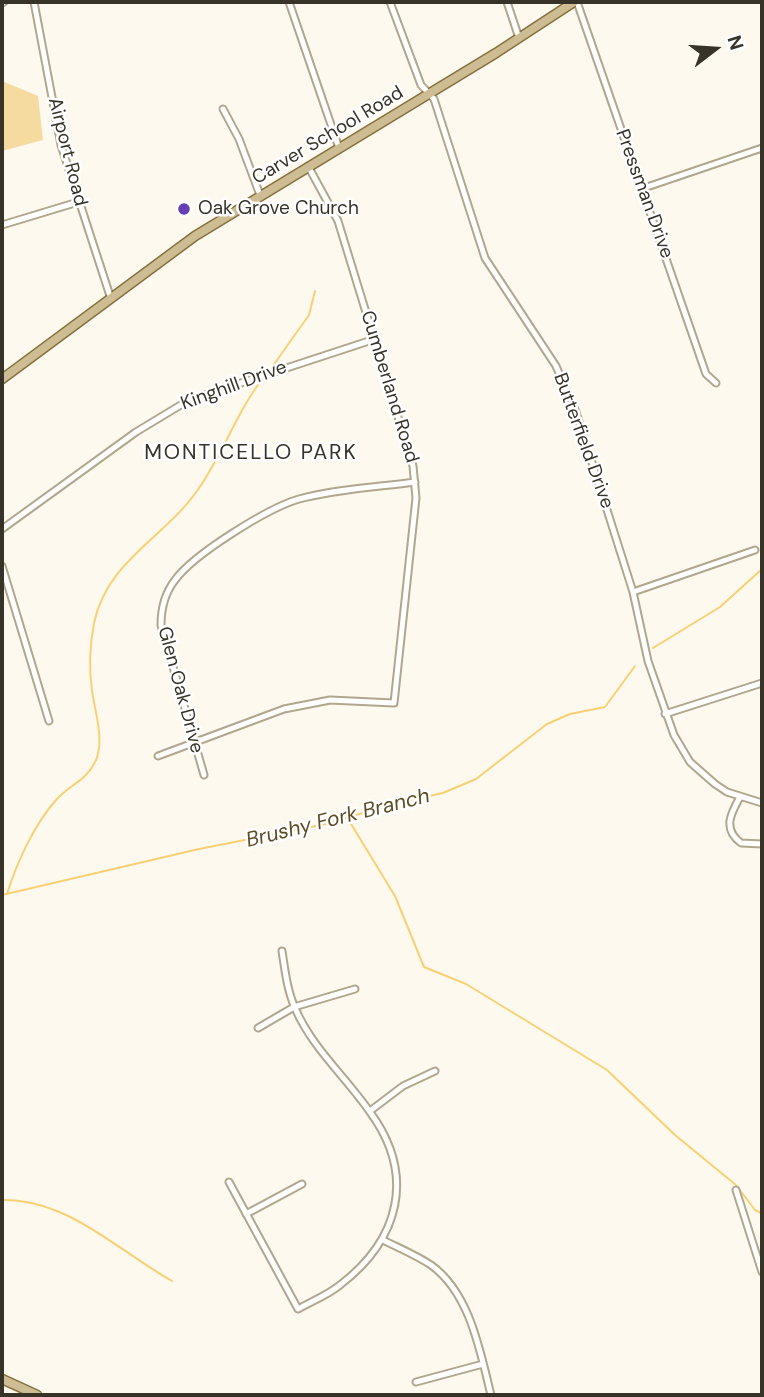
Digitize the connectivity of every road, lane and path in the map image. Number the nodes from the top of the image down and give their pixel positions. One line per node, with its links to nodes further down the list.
1 (34, 2): 14 (street, Airport Road)
2 (289, 2): 9 (street)
3 (390, 2): 7 (street, Butterfield Drive)
4 (507, 2): 6 (street)
5 (576, 2): 6 (main road, Carver School Road); 12 (street, Pressman Drive)
6 (519, 38): 7 (main road, Carver School Road)
7 (431, 92): 9 (main road, Carver School Road); 24 (street, Butterfield Drive)
8 (223, 109): 13 (street)
9 (339, 148): 11 (main road, Carver School Road)
10 (762, 149): 12 (street)
11 (308, 166): 13 (main road, Carver School Road); 17 (street, Cumberland Road)
12 (641, 189): 19 (street, Pressman Drive)
13 (260, 195): 16 (main road, Carver School Road)
14 (78, 202): 15 (street); 16 (street, Airport Road)
15 (2, 225)
16 (111, 299): 18 (main road, Carver School Road)
17 (375, 340): 20 (street, Cumberland Road); 21 (street, Kinghill Drive)
18 (2, 379)
19 (716, 383)
20 (415, 482): 28 (street, Cumberland Road); 28 (street, Glen Oak Drive)
21 (2, 529)
22 (755, 550): 24 (street)
23 (2, 566): 27 (street)
24 (633, 592): 26 (street, Butterfield Drive)
25 (762, 683): 26 (street)
26 (665, 714): 31 (street, Butterfield Drive)
27 (49, 721)
28 (194, 744): 29 (street); 30 (street, Glen Oak Drive)
29 (158, 756)
30 (204, 775)
31 (740, 797): 32 (street, Butterfield Drive); 33 (street)
32 (762, 803)
33 (762, 844)
34 (282, 951): 36 (street)
35 (355, 989): 36 (street)
36 (294, 1007): 37 (street); 39 (street)
37 (258, 1028)
38 (435, 1071): 39 (street)
39 (370, 1111): 44 (street)
40 (229, 1182): 43 (street)
41 (302, 1184): 43 (street)
42 (736, 1191): 45 (street)
43 (246, 1214): 44 (street)
44 (383, 1240): 46 (street)
45 (762, 1272)
46 (483, 1364): 48 (street); 50 (street)
47 (2, 1379): 49 (main road)
48 (416, 1382)
49 (37, 1395)
50 (491, 1395)

